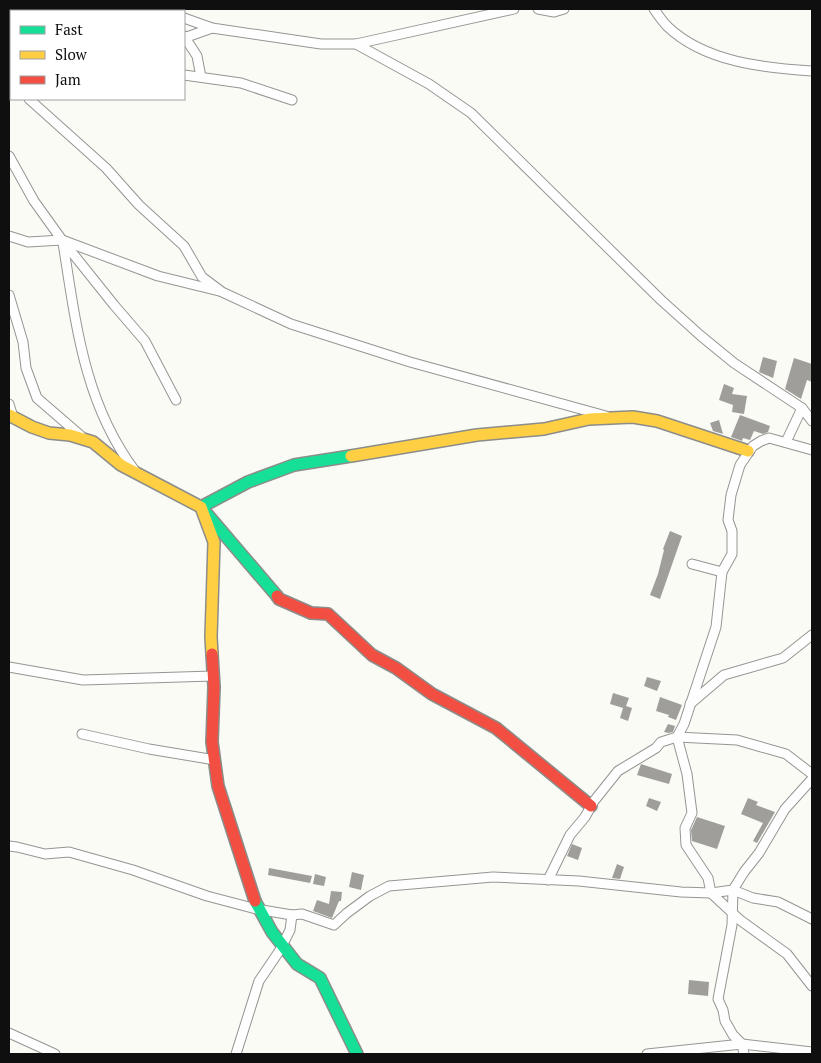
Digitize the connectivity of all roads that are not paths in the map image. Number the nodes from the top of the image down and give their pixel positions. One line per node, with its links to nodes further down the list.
1 (514, 9): 9 (street)
2 (538, 9): 3 (street)
3 (564, 9)
4 (654, 9): 10 (street)
5 (185, 18): 6 (street)
6 (212, 28): 7 (street); 9 (street)
7 (185, 37)
8 (185, 38): 12 (street)
9 (356, 44): 22 (street)
10 (812, 71)
11 (185, 75): 12 (street)
12 (201, 77): 14 (street)
13 (30, 100): 18 (street)
14 (292, 100)
15 (9, 156): 17 (street)
16 (9, 236): 17 (street)
17 (62, 240): 18 (street); 20 (street); 30 (street)
18 (222, 292): 24 (street)
19 (9, 295): 26 (street)
20 (176, 400)
21 (9, 404): 23 (street)
22 (802, 408): 25 (street); 27 (street)
23 (11, 416): 26 (street)
24 (611, 418): 29 (street); 31 (street)
25 (812, 421)
26 (85, 439): 30 (street)
27 (786, 442): 28 (street); 29 (street)
28 (812, 450)
29 (748, 451): 33 (street)
30 (136, 474): 31 (street)
31 (201, 507): 36 (street); 43 (street)
32 (692, 564): 33 (street)
33 (722, 572): 37 (street)
34 (812, 635): 37 (street)
35 (9, 667): 36 (street)
36 (213, 676): 40 (street)
37 (690, 704): 39 (street)
38 (82, 734): 40 (street)
39 (677, 737): 41 (street); 43 (street); 47 (street)
40 (215, 760): 48 (street)
41 (812, 774)
42 (812, 779): 46 (street)
43 (591, 806): 45 (street)
44 (9, 846): 48 (street)
45 (548, 880): 47 (street); 50 (street)
46 (733, 890): 47 (street); 49 (street); 51 (street)
47 (711, 893): 49 (street)
48 (260, 910): 50 (street); 52 (street)
49 (732, 914): 53 (street); 55 (street)
50 (292, 915): 52 (street)
51 (812, 919)
52 (283, 944): 58 (street); 59 (street)
53 (812, 986)
54 (9, 1033): 57 (street)
55 (742, 1044): 56 (street); 60 (street); 61 (street)
56 (812, 1052)
57 (55, 1054)
58 (236, 1054)
59 (357, 1054)
60 (647, 1054)
61 (744, 1054)

